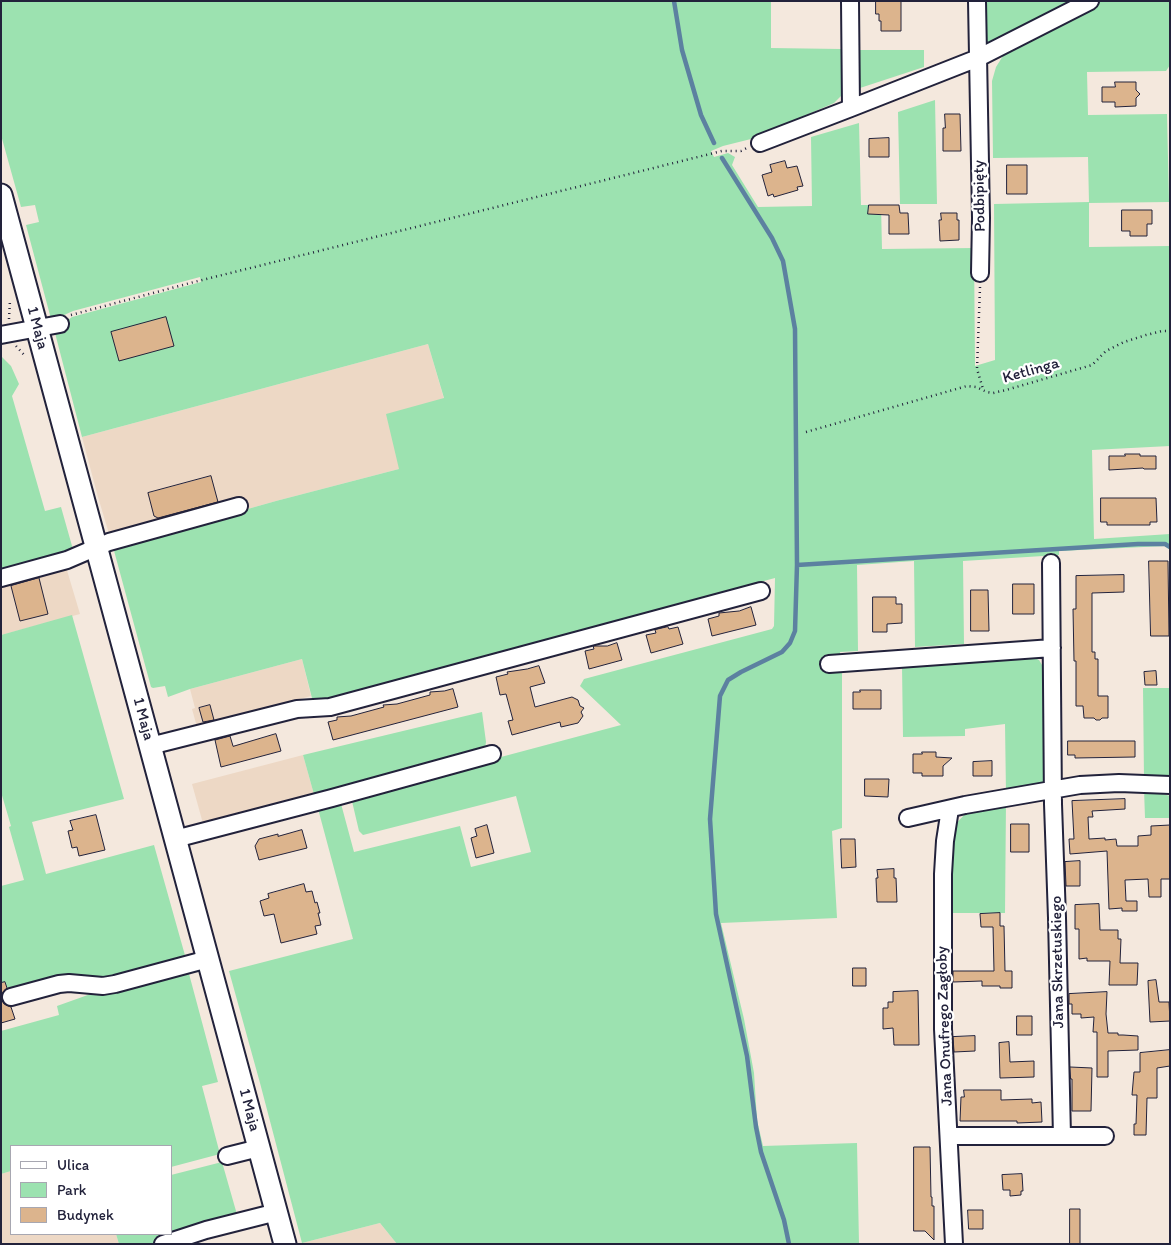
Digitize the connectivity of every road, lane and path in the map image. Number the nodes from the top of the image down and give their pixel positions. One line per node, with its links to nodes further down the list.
1 (850, 1): 5 (street)
2 (977, 1): 4 (street, Podbipięty)
3 (1090, 1): 4 (street)
4 (978, 58): 5 (street); 8 (street, Podbipięty)
5 (852, 108): 6 (street)
6 (760, 143): 9 (path)
7 (1, 195): 10 (main road, 1 Maja)
8 (980, 273): 13 (path)
9 (60, 324): 10 (street)
10 (38, 329): 12 (street); 16 (main road, 1 Maja)
11 (1170, 331): 13 (path, Ketlinga)
12 (1, 335)
13 (983, 390): 14 (path, Ketlinga)
14 (806, 432)
15 (238, 506): 16 (street)
16 (97, 548): 18 (street); 22 (main road, 1 Maja)
17 (1051, 563): 20 (street, Jana Skrzetuskiego)
18 (1, 578)
19 (760, 591): 22 (street)
20 (1052, 648): 21 (street); 25 (street, Jana Skrzetuskiego)
21 (829, 664)
22 (150, 746): 28 (main road, 1 Maja)
23 (492, 754): 28 (street)
24 (1170, 785): 25 (street)
25 (1053, 789): 26 (street); 32 (street, Jana Skrzetuskiego)
26 (950, 809): 27 (street); 31 (street, Jana Onufrego Zagłoby)
27 (908, 818)
28 (175, 839): 29 (main road, 1 Maja)
29 (208, 959): 30 (street); 34 (main road, 1 Maja)
30 (11, 997)
31 (949, 1136): 32 (street); 39 (street, Jana Onufrego Zagłoby)
32 (1062, 1136): 33 (street)
33 (1105, 1136)
34 (259, 1148): 35 (street); 36 (main road, 1 Maja)
35 (227, 1156)
36 (276, 1212): 37 (street); 38 (main road, 1 Maja)
37 (163, 1244)
38 (285, 1244)
39 (954, 1244)

